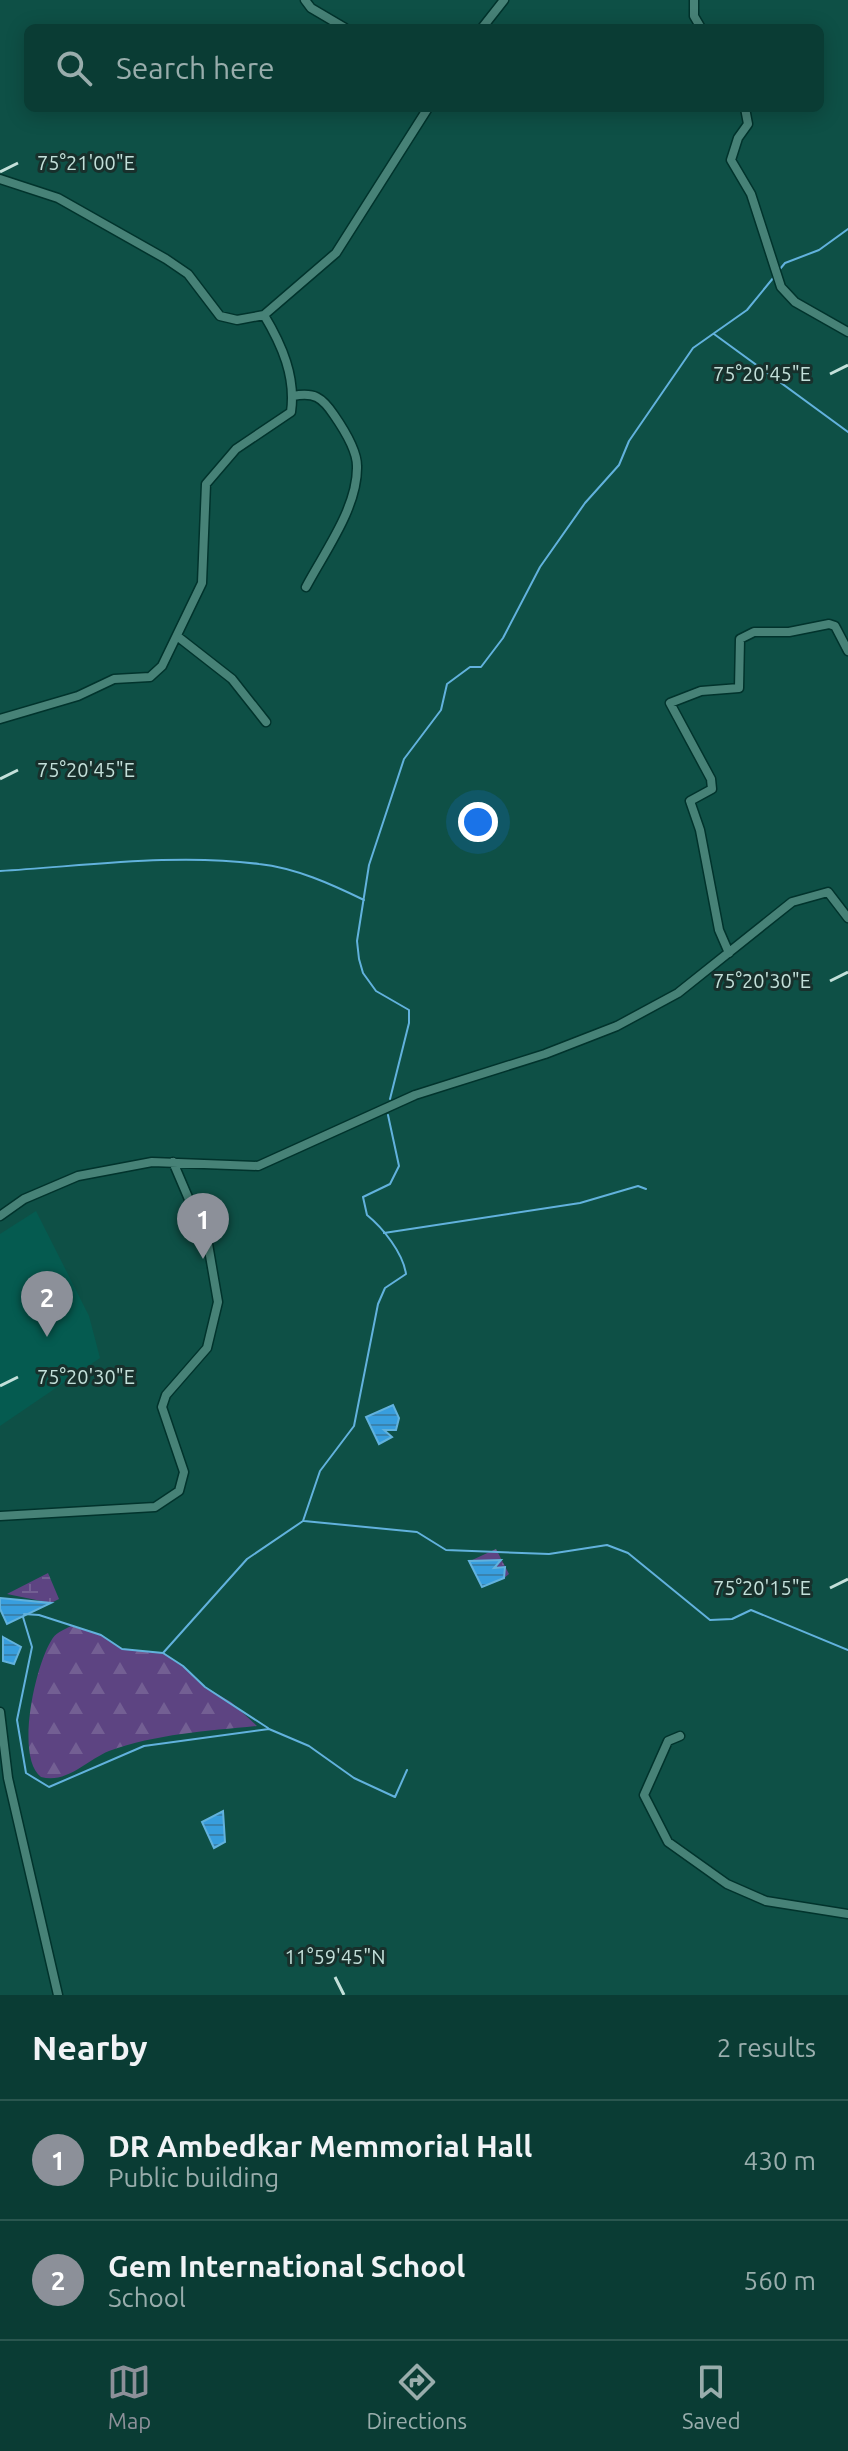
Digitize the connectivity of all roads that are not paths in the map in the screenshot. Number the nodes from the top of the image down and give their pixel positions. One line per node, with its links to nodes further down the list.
1 (305, 0): 4 (street)
2 (504, 0): 5 (street)
3 (694, 0): 6 (street)
4 (338, 24)
5 (485, 24)
6 (699, 24)
7 (425, 112): 10 (street)
8 (746, 112): 11 (street)
9 (0, 179): 10 (street)
10 (264, 315): 12 (street)
11 (848, 332)
12 (293, 396): 13 (street); 14 (street)
13 (306, 587)
14 (177, 636): 16 (street); 17 (street)
15 (848, 651): 19 (street)
16 (0, 719)
17 (266, 722)
18 (848, 918): 19 (street)
19 (729, 953): 20 (street)
20 (173, 1162): 21 (street); 22 (street)
21 (0, 1216)
22 (0, 1516)
23 (0, 1712): 26 (street)
24 (680, 1736): 25 (street)
25 (848, 1914)
26 (58, 1995)

